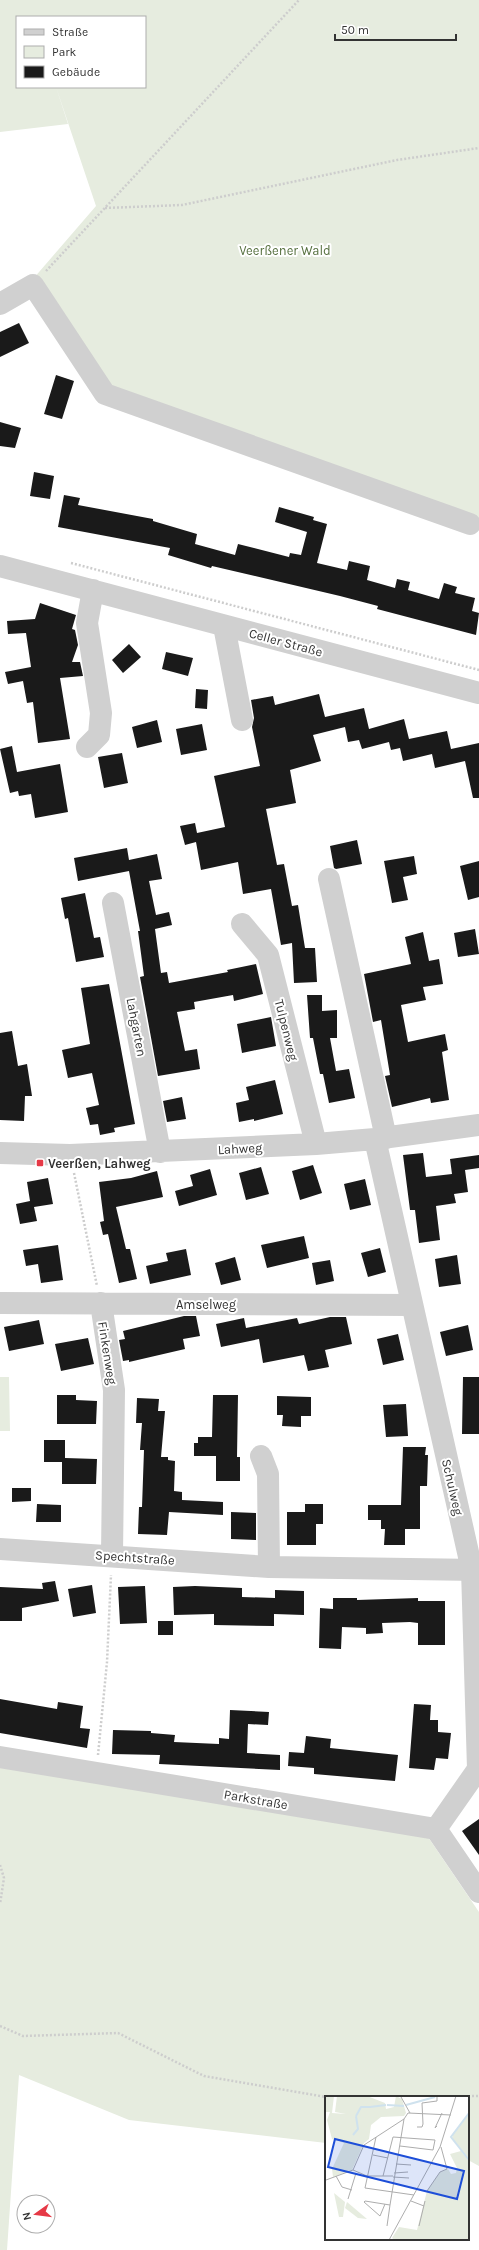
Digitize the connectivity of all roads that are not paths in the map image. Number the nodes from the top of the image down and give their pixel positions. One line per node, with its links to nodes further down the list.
1 (0, 304): 2 (street)
2 (470, 524)
3 (0, 566): 4 (street, Celler Straße)
4 (93, 590): 5 (street, Celler Straße); 8 (street)
5 (224, 626): 6 (street, Celler Straße); 7 (street)
6 (479, 693)
7 (242, 720)
8 (87, 747)
9 (330, 878): 13 (street, Schulweg)
10 (113, 903): 15 (street, Lahgarten)
11 (242, 924): 14 (street, Tulpenweg)
12 (479, 1125): 13 (street, Lahweg)
13 (380, 1139): 14 (street, Lahweg); 19 (street, Schulweg)
14 (316, 1144): 15 (street, Lahweg)
15 (160, 1152): 16 (street, Lahweg)
16 (0, 1153)
17 (101, 1303): 18 (street, Amselweg); 19 (street, Amselweg); 22 (street, Finkenweg)
18 (0, 1304)
19 (412, 1305): 24 (street, Schulweg)
20 (261, 1456): 23 (street)
21 (0, 1549): 22 (street, Spechtstraße)
22 (112, 1555): 23 (street, Spechtstraße)
23 (269, 1567): 24 (street, Spechtstraße)
24 (476, 1570): 26 (street, Schulweg)
25 (0, 1757): 27 (street, Parkstraße)
26 (478, 1769): 27 (street, Schulweg)
27 (436, 1829): 28 (street)
28 (479, 1892)

